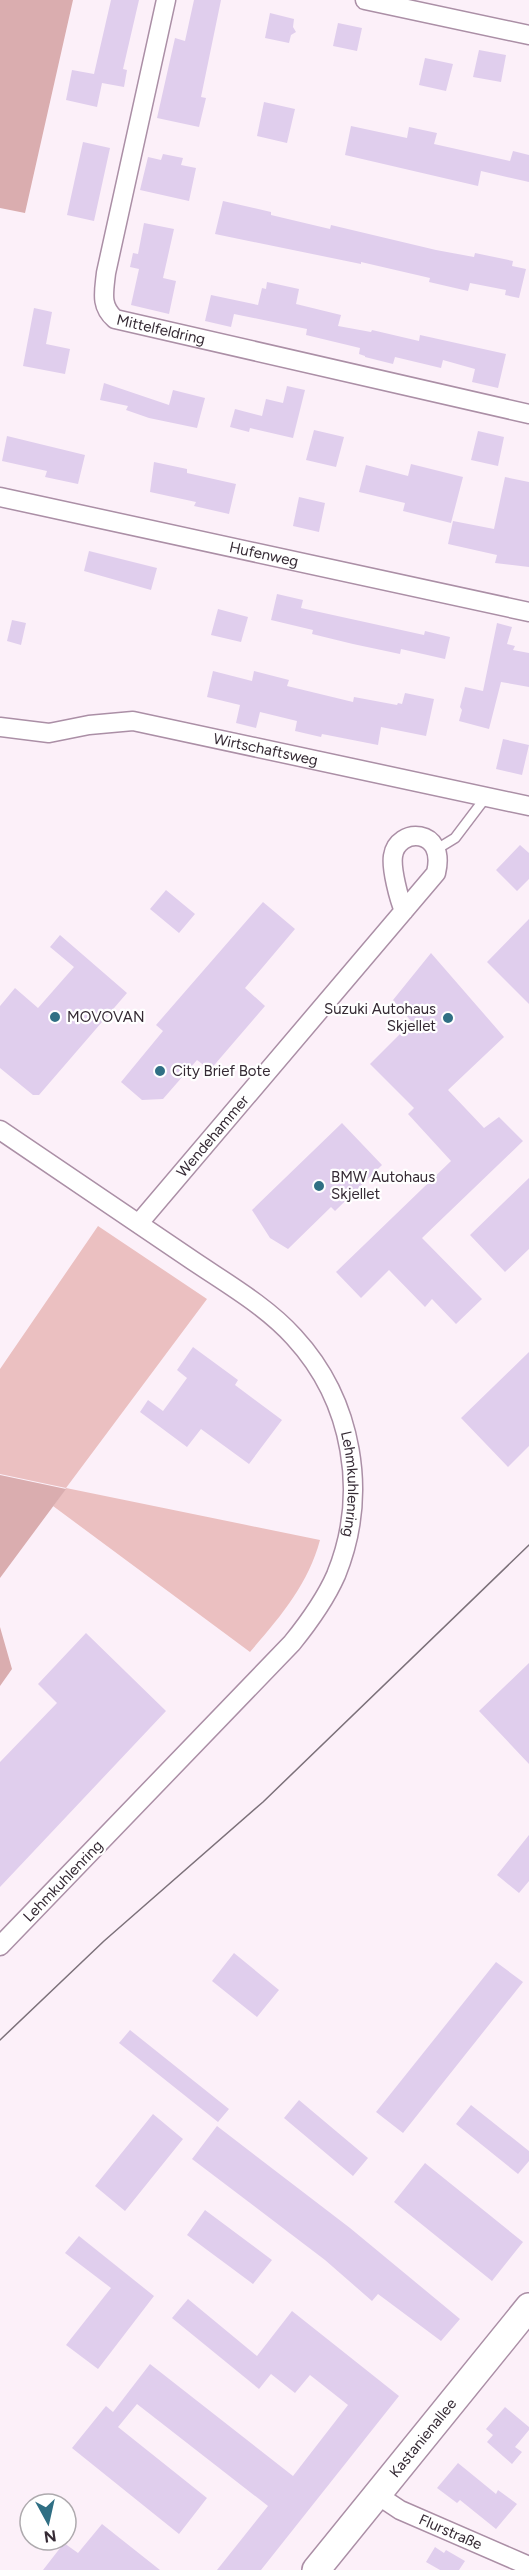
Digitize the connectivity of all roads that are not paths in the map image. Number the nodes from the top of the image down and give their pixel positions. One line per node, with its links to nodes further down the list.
1 (166, 0): 4 (street, Mittelfeldring)
2 (365, 0): 3 (street)
3 (529, 35)
4 (529, 414)
5 (0, 497): 6 (street, Hufenweg)
6 (529, 612)
7 (0, 728): 8 (street, Wirtschaftsweg)
8 (486, 797): 9 (street, Wirtschaftsweg); 10 (lane)
9 (529, 806)
10 (437, 849): 11 (street, Wendehammer); 11 (street)
11 (404, 911): 13 (street, Wendehammer)
12 (0, 1130): 13 (street, Lehmkuhlenring)
13 (139, 1224): 14 (street, Lehmkuhlenring)
14 (0, 1946)
15 (529, 2307): 16 (street, Kastanienallee)
16 (376, 2494): 17 (street, Flurstraße); 18 (street, Kastanienallee)
17 (529, 2565)
18 (316, 2570)

